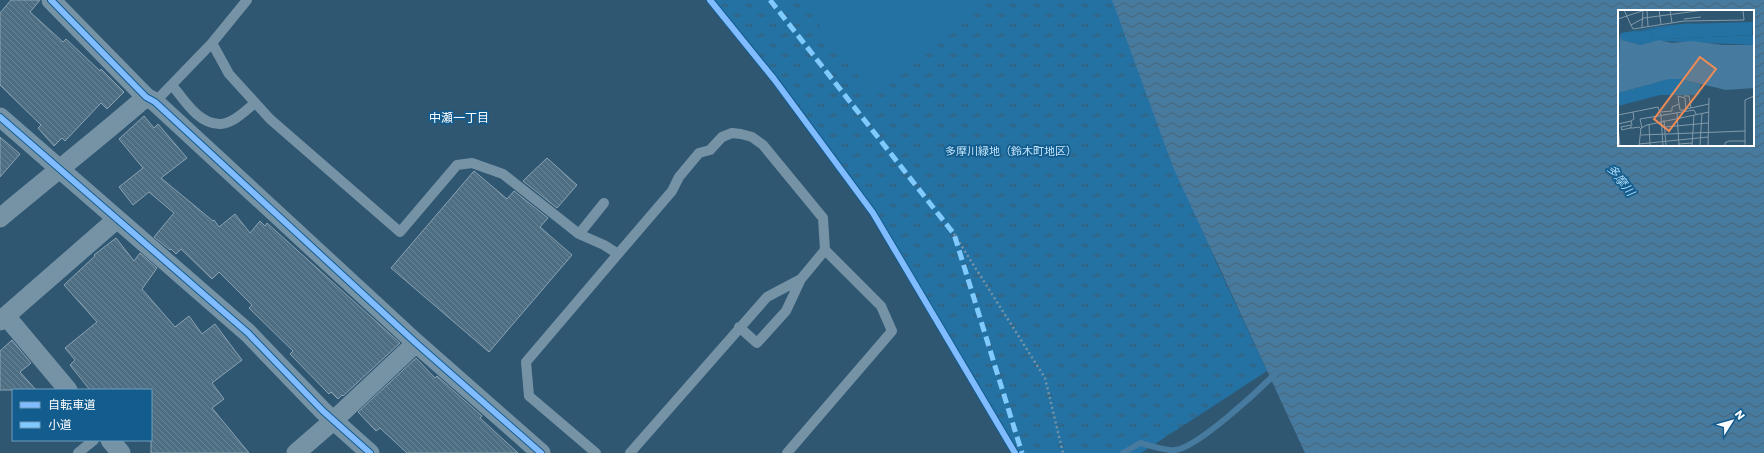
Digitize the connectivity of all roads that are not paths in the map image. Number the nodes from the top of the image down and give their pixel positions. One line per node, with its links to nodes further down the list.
1 (51, 0): 5 (street)
2 (247, 0): 3 (lane)
3 (212, 42): 4 (lane); 6 (lane)
4 (172, 85): 5 (lane); 6 (lane)
5 (151, 99): 8 (street); 18 (street)
6 (256, 103): 12 (lane)
7 (0, 117): 8 (street)
8 (59, 169): 10 (street); 11 (street)
9 (604, 203): 12 (lane)
10 (0, 218)
11 (117, 219): 16 (street); 20 (street)
12 (579, 234): 14 (lane)
13 (825, 250): 14 (lane); 15 (lane); 30 (lane)
14 (618, 254): 28 (lane)
15 (801, 279): 17 (lane); 17 (lane)
16 (3, 318): 19 (street)
17 (739, 327): 29 (lane)
18 (416, 343): 20 (street); 27 (street)
19 (67, 389)
20 (334, 420): 25 (street); 26 (street)
21 (93, 441): 23 (lane)
22 (111, 441): 24 (street)
23 (78, 453)
24 (121, 453)
25 (296, 453)
26 (370, 453)
27 (541, 453)
28 (596, 453)
29 (630, 453)
30 (787, 453)

